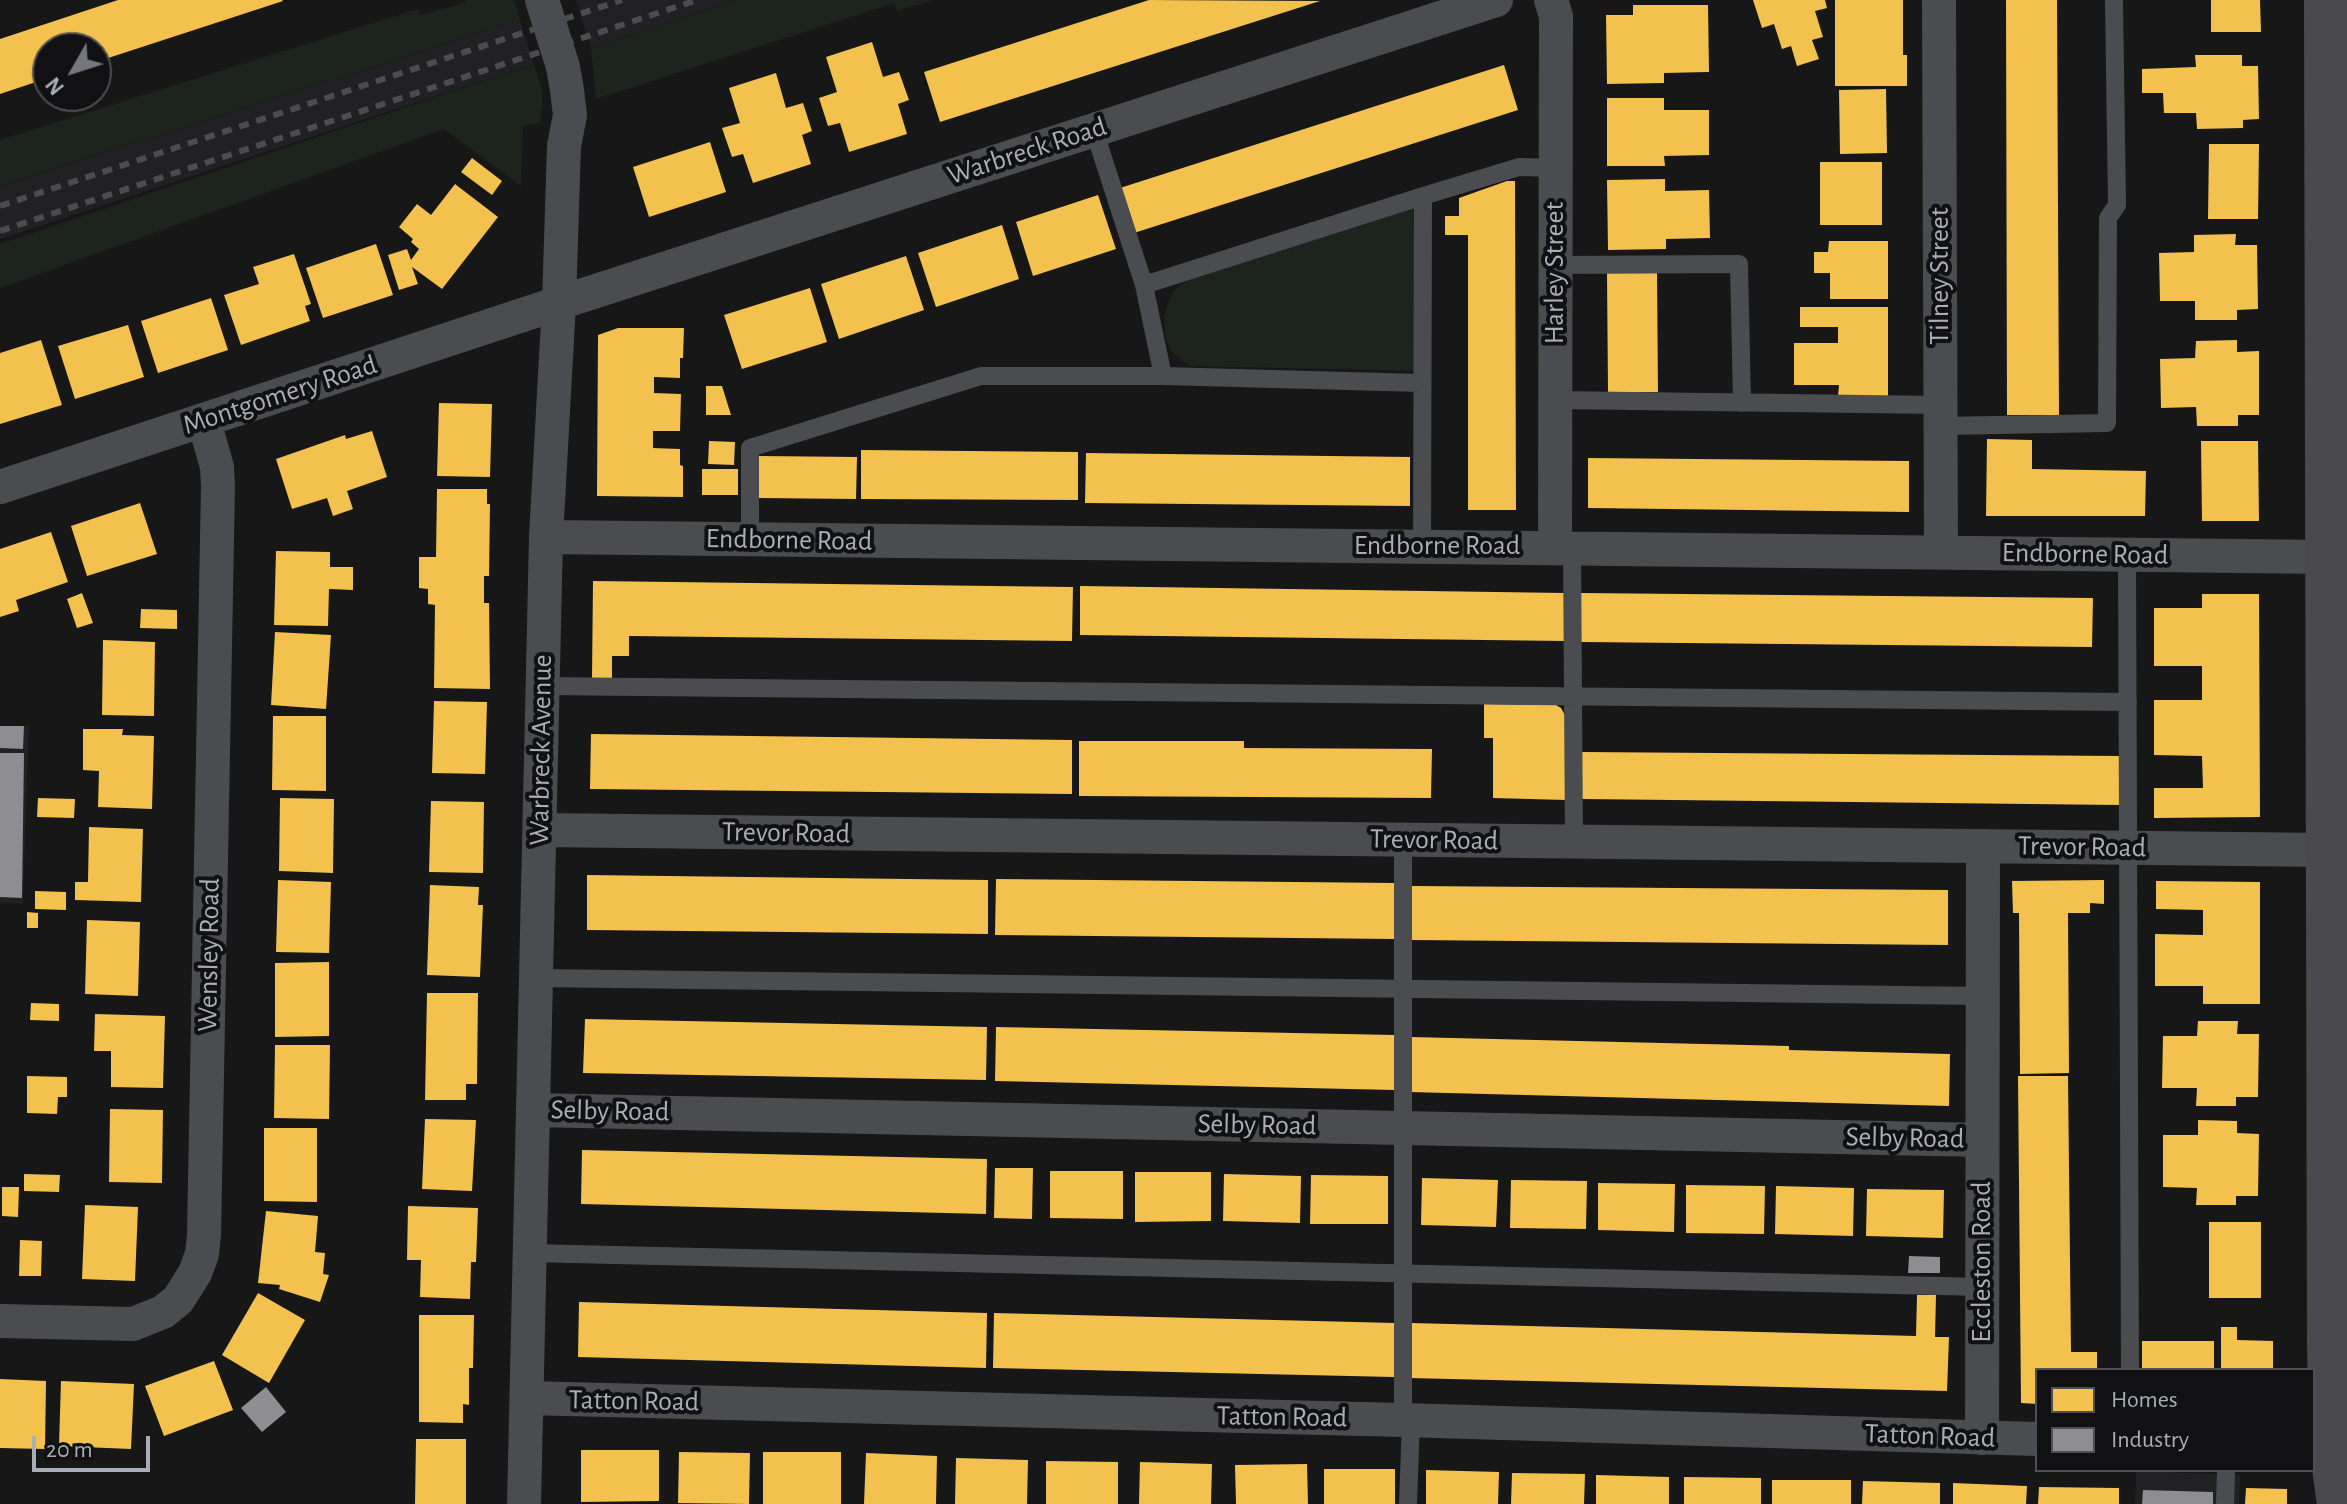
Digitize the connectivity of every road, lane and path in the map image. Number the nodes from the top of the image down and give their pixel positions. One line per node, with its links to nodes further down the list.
1 (542, 0): 12 (street, Warbreck Avenue, bridge)
2 (1496, 0): 7 (street, Warbreck Road)
3 (1551, 0): 8 (street, Harley Street)
4 (1939, 0): 17 (street, Tilney Street)
5 (2114, 0): 17 (lane)
6 (2326, 0): 26 (street)
7 (1094, 130): 11 (lane); 12 (street, Warbreck Road)
8 (1555, 168): 9 (lane); 10 (street, Harley Street)
9 (1423, 196): 11 (lane); 14 (lane)
10 (1555, 265): 15 (street, Harley Street); 16 (lane)
11 (1144, 285): 13 (lane)
12 (559, 303): 18 (street, Montgomery Road); 20 (street, Warbreck Avenue)
13 (1163, 376): 14 (lane); 21 (lane)
14 (1421, 383): 22 (lane)
15 (1555, 400): 16 (lane); 23 (street, Harley Street)
16 (1742, 403): 17 (lane)
17 (1941, 416): 24 (street, Tilney Street)
18 (204, 421): 19 (street, Montgomery Road); 45 (street, Wensley Road)
19 (0, 487)
20 (546, 537): 21 (street, Endborne Road); 27 (street, Warbreck Avenue)
21 (750, 539): 22 (street, Endborne Road)
22 (1422, 546): 23 (street, Endborne Road)
23 (1564, 547): 24 (street, Endborne Road); 28 (lane)
24 (1941, 553): 25 (street, Endborne Road)
25 (2127, 555): 26 (street, Endborne Road); 29 (lane)
26 (2329, 557): 35 (street)
27 (543, 686): 28 (lane); 30 (street, Warbreck Avenue)
28 (1572, 697): 29 (lane); 32 (lane)
29 (2128, 702): 34 (lane)
30 (540, 830): 31 (street, Trevor Road); 36 (street, Warbreck Avenue)
31 (1403, 840): 32 (street, Trevor Road); 37 (lane)
32 (1574, 841): 33 (street, Trevor Road)
33 (1983, 846): 34 (street, Trevor Road); 38 (street, Eccleston Road)
34 (2128, 848): 35 (street, Trevor Road); 47 (lane)
35 (2328, 850): 46 (street)
36 (536, 978): 37 (lane); 39 (street, Warbreck Avenue)
37 (1402, 988): 38 (lane); 40 (lane)
38 (1983, 996): 41 (street, Eccleston Road)
39 (533, 1110): 40 (street, Selby Road); 42 (street, Warbreck Avenue)
40 (1402, 1128): 41 (street, Selby Road); 43 (lane)
41 (1982, 1140): 44 (street, Eccleston Road)
42 (530, 1253): 43 (lane); 48 (street, Warbreck Avenue)
43 (1402, 1274): 44 (lane); 49 (lane)
44 (1982, 1287): 50 (street, Eccleston Road)
45 (0, 1321)
46 (2338, 1343): 53 (street)
47 (2130, 1368)
48 (527, 1398): 49 (street, Tatton Road); 54 (street, Warbreck Avenue)
49 (1407, 1420): 50 (street, Tatton Road); 55 (lane)
50 (1982, 1438): 51 (street, Tatton Road)
51 (2035, 1439)
52 (2226, 1472): 56 (lane)
53 (2333, 1473)
54 (524, 1504)
55 (1408, 1504)
56 (2225, 1504)

